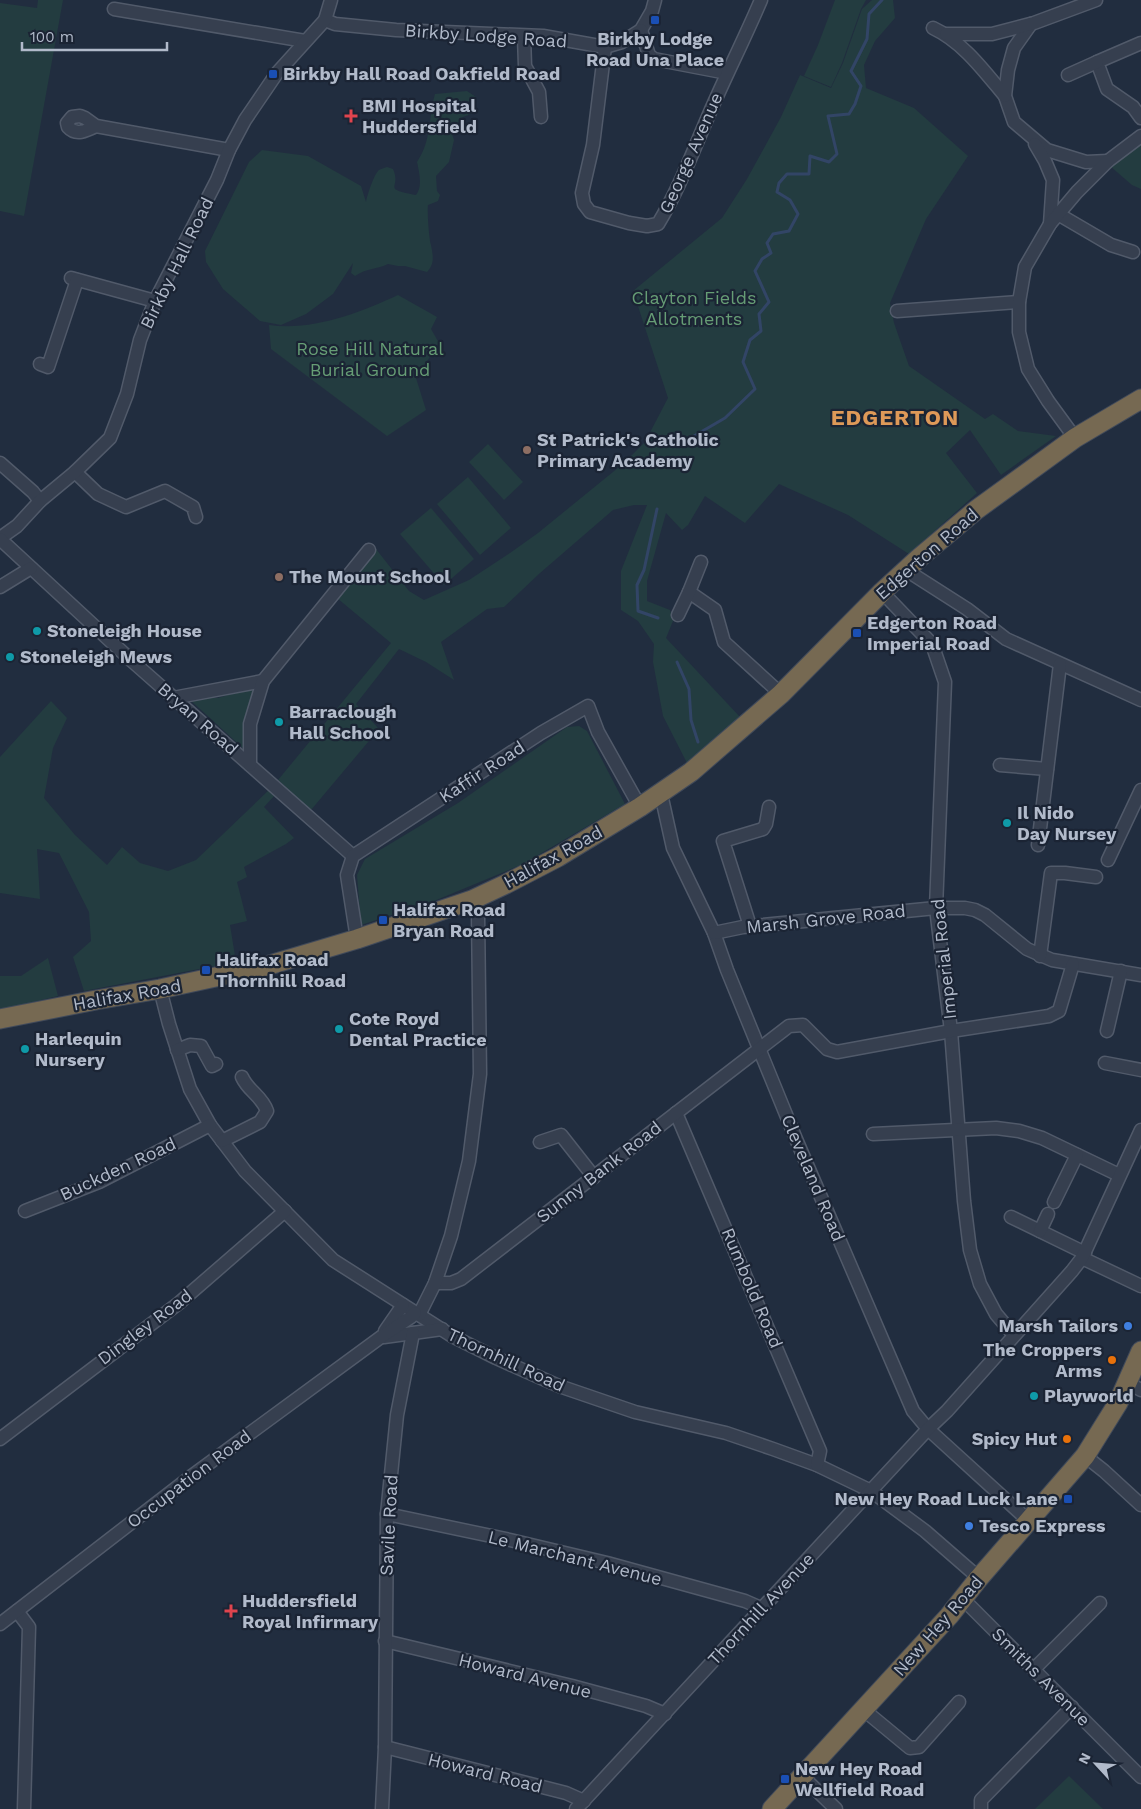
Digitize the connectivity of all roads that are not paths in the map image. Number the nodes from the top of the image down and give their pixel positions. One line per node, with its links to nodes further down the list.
1 (331, 0): 6 (street, Birkby Hall Road)
2 (655, 0): 9 (street)
3 (761, 0): 16 (street, George Avenue)
4 (1096, 0): 7 (street)
5 (114, 9): 12 (street)
6 (325, 20): 11 (street, Birkby Lodge Road); 12 (street, Birkby Hall Road)
7 (1031, 24): 10 (street); 18 (street)
8 (933, 28): 10 (street)
9 (641, 30): 14 (street, Birkby Lodge Road); 16 (street)
10 (946, 34): 18 (street)
11 (524, 36): 14 (street, Birkby Lodge Road); 19 (street)
12 (304, 41): 24 (street, Birkby Hall Road)
13 (1141, 43): 15 (street)
14 (604, 47): 16 (street, George Avenue)
15 (1097, 62): 17 (street); 20 (street)
16 (727, 73)
17 (1068, 75)
18 (1005, 96): 23 (street)
19 (541, 117)
20 (1141, 118)
21 (96, 126): 24 (street)
22 (1141, 136): 25 (street)
23 (1030, 137): 25 (street); 26 (street)
24 (229, 150): 28 (street, Birkby Hall Road)
25 (1108, 161): 26 (street)
26 (1054, 219): 27 (street); 29 (street)
27 (1133, 252)
28 (155, 301): 31 (street); 35 (street, Birkby Hall Road)
29 (1019, 302): 30 (street); 33 (street)
30 (897, 310)
31 (48, 367)
32 (1141, 398): 33 (highway, Edgerton Road)
33 (1075, 438): 42 (highway, Edgerton Road)
34 (0, 463): 36 (street)
35 (75, 472): 36 (street, Birkby Hall Road); 37 (street)
36 (40, 501): 38 (street, Birkby Hall Road)
37 (197, 509)
38 (0, 538): 41 (street, Bryan Road)
39 (369, 550): 48 (street)
40 (701, 562): 44 (street)
41 (31, 568): 43 (street); 50 (street, Bryan Road)
42 (906, 570): 45 (highway, Edgerton Road); 47 (street)
43 (0, 587)
44 (689, 592): 46 (street); 49 (street)
45 (882, 592): 49 (highway, Edgerton Road); 67 (street, Imperial Road)
46 (678, 614)
47 (1060, 664): 51 (street); 55 (street)
48 (264, 681): 50 (street); 53 (street)
49 (781, 694): 52 (highway, Edgerton Road)
50 (173, 698): 53 (street, Bryan Road)
51 (1141, 700)
52 (734, 734): 57 (highway, Halifax Road)
53 (250, 765): 63 (street, Bryan Road)
54 (1000, 765): 55 (street)
55 (1047, 769): 62 (street)
56 (1141, 790): 60 (street)
57 (661, 794): 58 (highway, Halifax Road); 69 (street, Cleveland Road)
58 (640, 807): 63 (street, Kaffir Road); 66 (highway, Halifax Road)
59 (770, 807): 68 (street)
60 (1128, 818): 61 (street); 64 (street)
61 (1141, 823)
62 (1038, 845)
63 (353, 856): 70 (street)
64 (1108, 860)
65 (1096, 877): 71 (street)
66 (472, 900): 70 (highway, Halifax Road); 100 (street)
67 (936, 908): 68 (street, Marsh Grove Road); 71 (street, Marsh Grove Road); 77 (street, Imperial Road)
68 (750, 926): 69 (street, Marsh Grove Road)
69 (714, 933): 79 (street, Cleveland Road)
70 (357, 939): 75 (highway, Halifax Road)
71 (1040, 956): 72 (street, Marsh Grove Road)
72 (1073, 964): 73 (street, Marsh Grove Road); 77 (street)
73 (1121, 971): 74 (street, Marsh Grove Road); 78 (street)
74 (1141, 975)
75 (160, 990): 76 (highway, Halifax Road); 80 (street, Thornhill Road)
76 (0, 1019)
77 (951, 1031): 79 (street, Sunny Bank Road); 88 (street, Imperial Road)
78 (1107, 1031)
79 (758, 1048): 85 (street, Sunny Bank Road); 110 (street, Cleveland Road)
80 (177, 1050): 82 (street); 86 (street, Thornhill Road)
81 (1106, 1062): 83 (street)
82 (216, 1064)
83 (1141, 1070)
84 (242, 1077): 90 (street)
85 (676, 1113): 94 (street, Sunny Bank Road); 113 (street, Rumbold Road)
86 (210, 1125): 90 (street, Thornhill Road); 95 (street, Buckden Road)
87 (1141, 1130): 93 (street, Thornhill Avenue)
88 (959, 1131): 89 (street); 92 (street); 106 (street, Imperial Road)
89 (873, 1134)
90 (222, 1141): 96 (street, Thornhill Road)
91 (540, 1142): 94 (street)
92 (1077, 1155): 93 (street); 98 (street)
93 (1120, 1175): 99 (street, Thornhill Avenue)
94 (594, 1177): 100 (street, Sunny Bank Road)
95 (25, 1211)
96 (286, 1211): 102 (street, Thornhill Road); 111 (street, Dingley Road)
97 (1011, 1217): 98 (street)
98 (1040, 1231): 99 (street)
99 (1084, 1255): 101 (street); 106 (street, Thornhill Avenue)
100 (435, 1283): 103 (street)
101 (1141, 1286)
102 (403, 1305): 103 (street, Thornhill Road); 107 (street, Occupation Road)
103 (417, 1314): 104 (street, Thornhill Road); 107 (street, Occupation Road)
104 (442, 1329): 105 (street, Occupation Road); 113 (street, Thornhill Road)
105 (413, 1333): 107 (street, Occupation Road); 116 (street, Savile Road)
106 (1014, 1335): 110 (street, Thornhill Avenue)
107 (381, 1337): 122 (street, Occupation Road)
108 (1141, 1351): 109 (highway, New Hey Road)
109 (1134, 1387): 112 (highway, New Hey Road)
110 (928, 1429): 114 (street, Thornhill Avenue); 117 (street, Cleveland Road)
111 (0, 1439)
112 (1084, 1456): 115 (street); 117 (highway, New Hey Road)
113 (817, 1465): 114 (street, Thornhill Road)
114 (871, 1491): 118 (street, Thornhill Road); 121 (street, Thornhill Avenue)
115 (1141, 1505)
116 (387, 1514): 121 (street, Le Marchant Avenue); 124 (street, Savile Road)
117 (1029, 1521): 118 (highway, New Hey Road)
118 (980, 1578): 119 (highway, New Hey Road)
119 (963, 1599): 125 (street, Smiths Avenue); 128 (highway, New Hey Road)
120 (1100, 1603): 125 (street)
121 (761, 1608): 129 (street, Thornhill Avenue)
122 (17, 1611): 123 (street, Occupation Road); 134 (street)
123 (0, 1624)
124 (385, 1641): 129 (street, Howard Avenue); 130 (street, Savile Road)
125 (1034, 1670): 127 (street, Smiths Avenue)
126 (958, 1702): 128 (street)
127 (1072, 1707): 132 (street, Smiths Avenue); 138 (street)
128 (864, 1710): 131 (highway, New Hey Road)
129 (665, 1714): 133 (street, Thornhill Avenue)
130 (385, 1748): 133 (street, Howard Road); 135 (street, Savile Road)
131 (803, 1777): 136 (highway, New Hey Road); 137 (street)
132 (1141, 1777)
133 (580, 1805)
134 (24, 1809)
135 (382, 1809)
136 (772, 1809)
137 (836, 1809)
138 (981, 1809)

